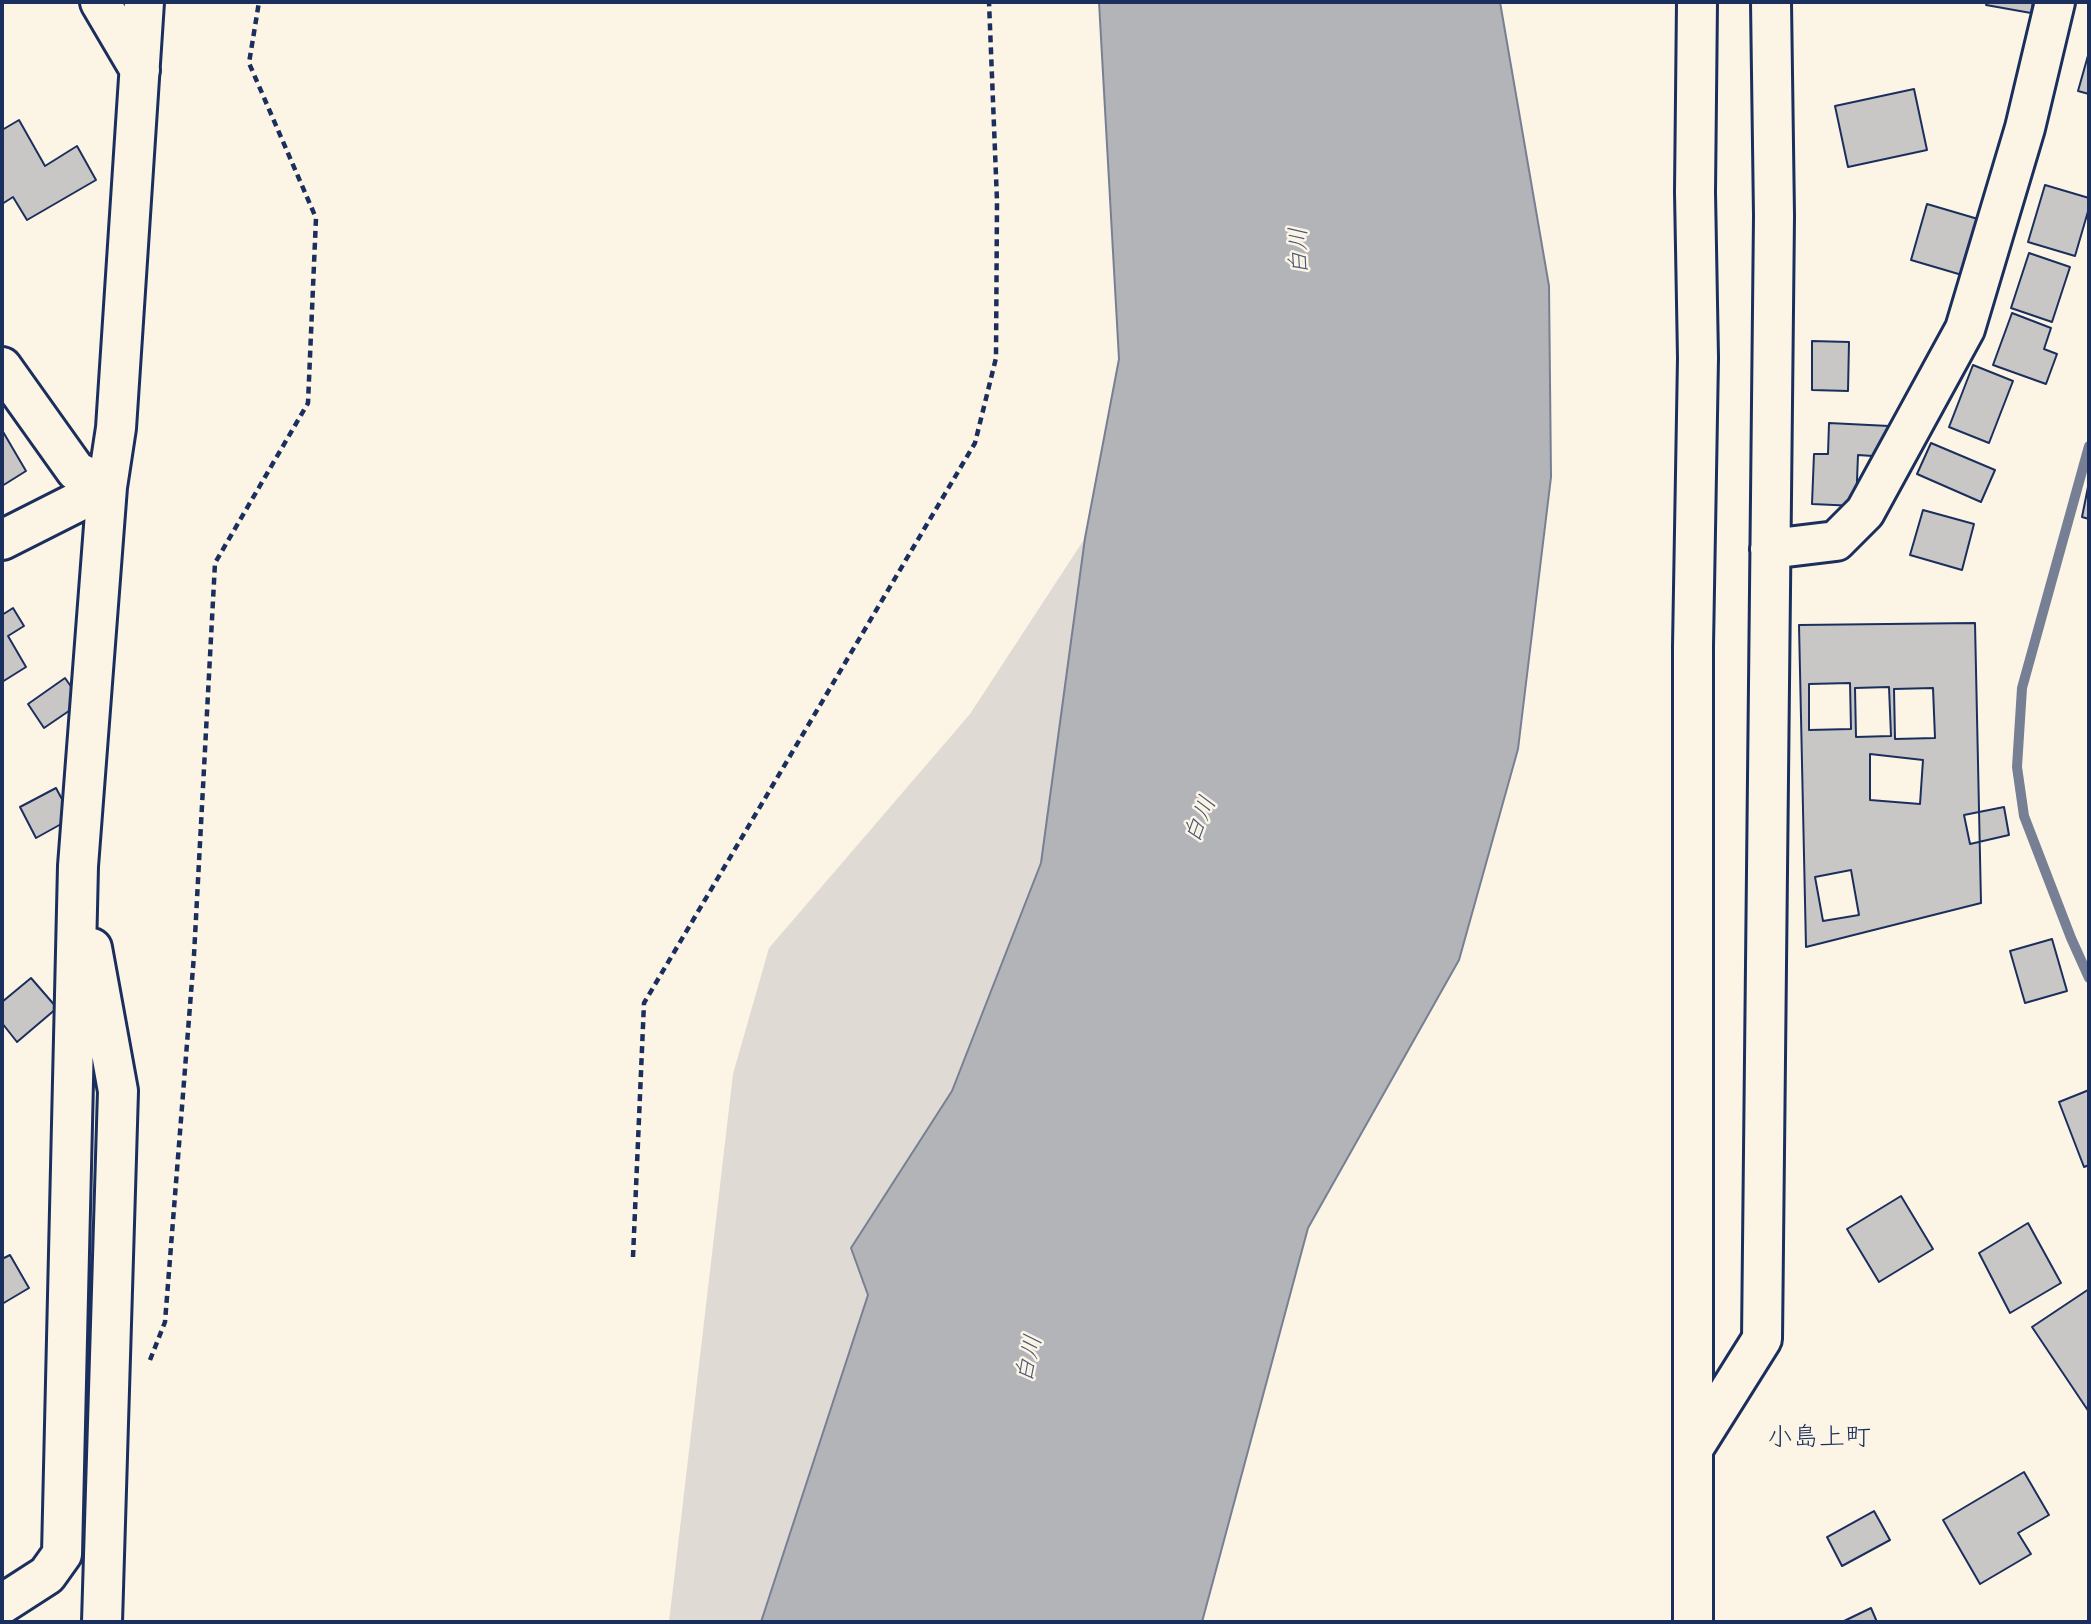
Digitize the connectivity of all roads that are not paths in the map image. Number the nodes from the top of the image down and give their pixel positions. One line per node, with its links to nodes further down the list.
1 (100, 2): 6 (street)
2 (144, 2): 6 (street)
3 (1697, 2): 12 (street)
4 (1771, 2): 10 (street)
5 (2055, 2): 10 (street)
6 (140, 69): 8 (street)
7 (2, 367): 8 (street)
8 (107, 487): 9 (street); 11 (street)
9 (2, 540)
10 (1770, 550): 12 (street)
11 (78, 866): 13 (street); 14 (street)
12 (1693, 1449): 15 (street)
13 (2, 1604)
14 (102, 1622)
15 (1693, 1622)

